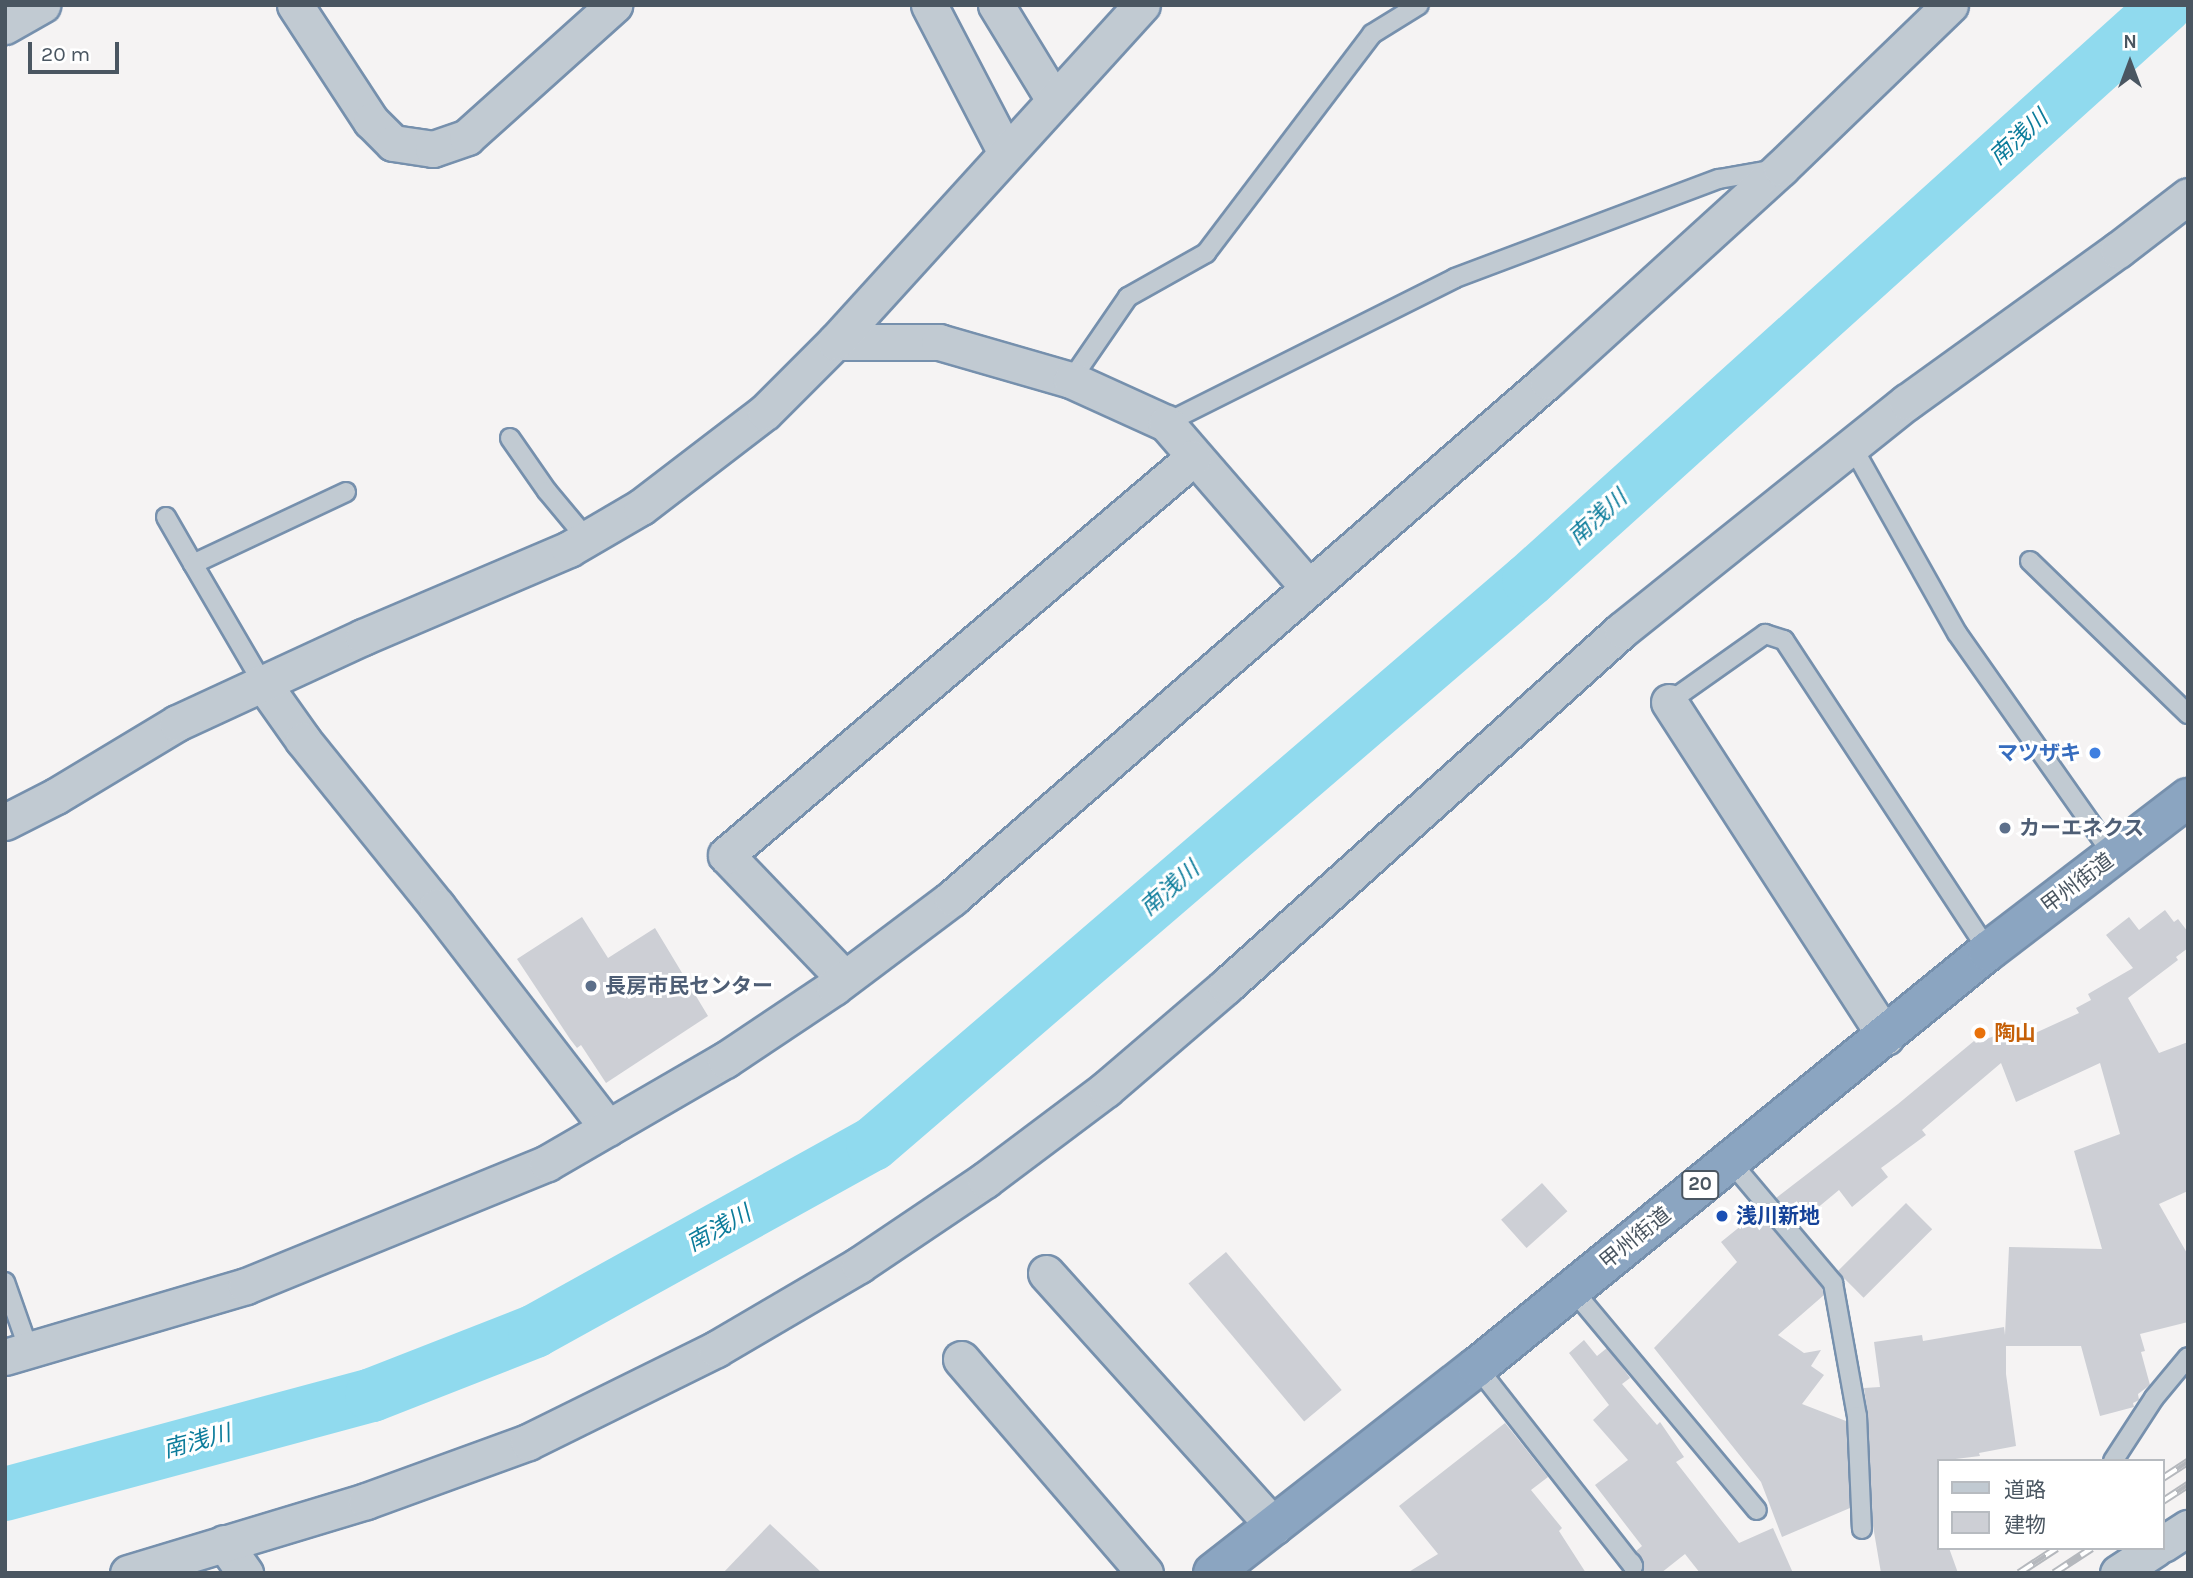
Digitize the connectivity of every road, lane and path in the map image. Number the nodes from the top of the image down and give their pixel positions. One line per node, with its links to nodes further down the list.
1 (42, 5): 9 (street)
2 (295, 5): 3 (street)
3 (614, 5)
4 (929, 5): 11 (street)
5 (996, 5): 10 (street)
6 (1142, 5): 10 (street)
7 (1419, 5): 15 (lane)
8 (1950, 5): 12 (street)
9 (5, 26)
10 (1054, 100): 11 (street)
11 (1006, 153): 14 (street)
12 (1781, 168): 16 (lane); 25 (street)
13 (2188, 196): 18 (street)
14 (835, 342): 15 (street); 22 (street)
15 (1071, 380): 16 (street)
16 (1166, 423): 19 (street)
17 (510, 438): 22 (lane)
18 (1852, 446): 31 (lane); 49 (street)
19 (1193, 458): 25 (street); 33 (street)
20 (346, 492): 24 (lane)
21 (166, 517): 24 (lane)
22 (587, 539): 26 (street)
23 (2030, 561): 28 (lane)
24 (193, 564): 26 (lane)
25 (1307, 586): 33 (street)
26 (262, 682): 30 (street); 35 (street)
27 (1669, 702): 32 (lane); 34 (street)
28 (2188, 714)
29 (2188, 798): 31 (highway, 甲州街道 / 20)
30 (5, 822)
31 (2114, 856): 32 (highway, 甲州街道 / 20)
32 (1987, 951): 34 (highway, 甲州街道 / 20)
33 (844, 978): 35 (street)
34 (1886, 1037): 36 (highway, 甲州街道 / 20)
35 (608, 1128): 40 (street)
36 (1730, 1161): 39 (highway, 甲州街道 / 20); 48 (lane)
37 (1046, 1273): 46 (street)
38 (5, 1282): 40 (lane)
39 (1572, 1289): 43 (highway, 甲州街道 / 20); 45 (lane)
40 (17, 1353)
41 (2188, 1357): 44 (lane)
42 (961, 1359): 55 (street)
43 (1477, 1367): 46 (highway, 甲州街道 / 20); 52 (lane)
44 (2114, 1459)
45 (1757, 1510)
46 (1274, 1526): 56 (highway, 甲州街道 / 20)
47 (2188, 1528): 50 (street)
48 (1862, 1529)
49 (224, 1543): 53 (street); 54 (street)
50 (2165, 1543)
51 (2154, 1550): 57 (street)
52 (1631, 1562)
53 (128, 1573)
54 (245, 1573)
55 (1145, 1573)
56 (1213, 1573)
57 (2119, 1573)

